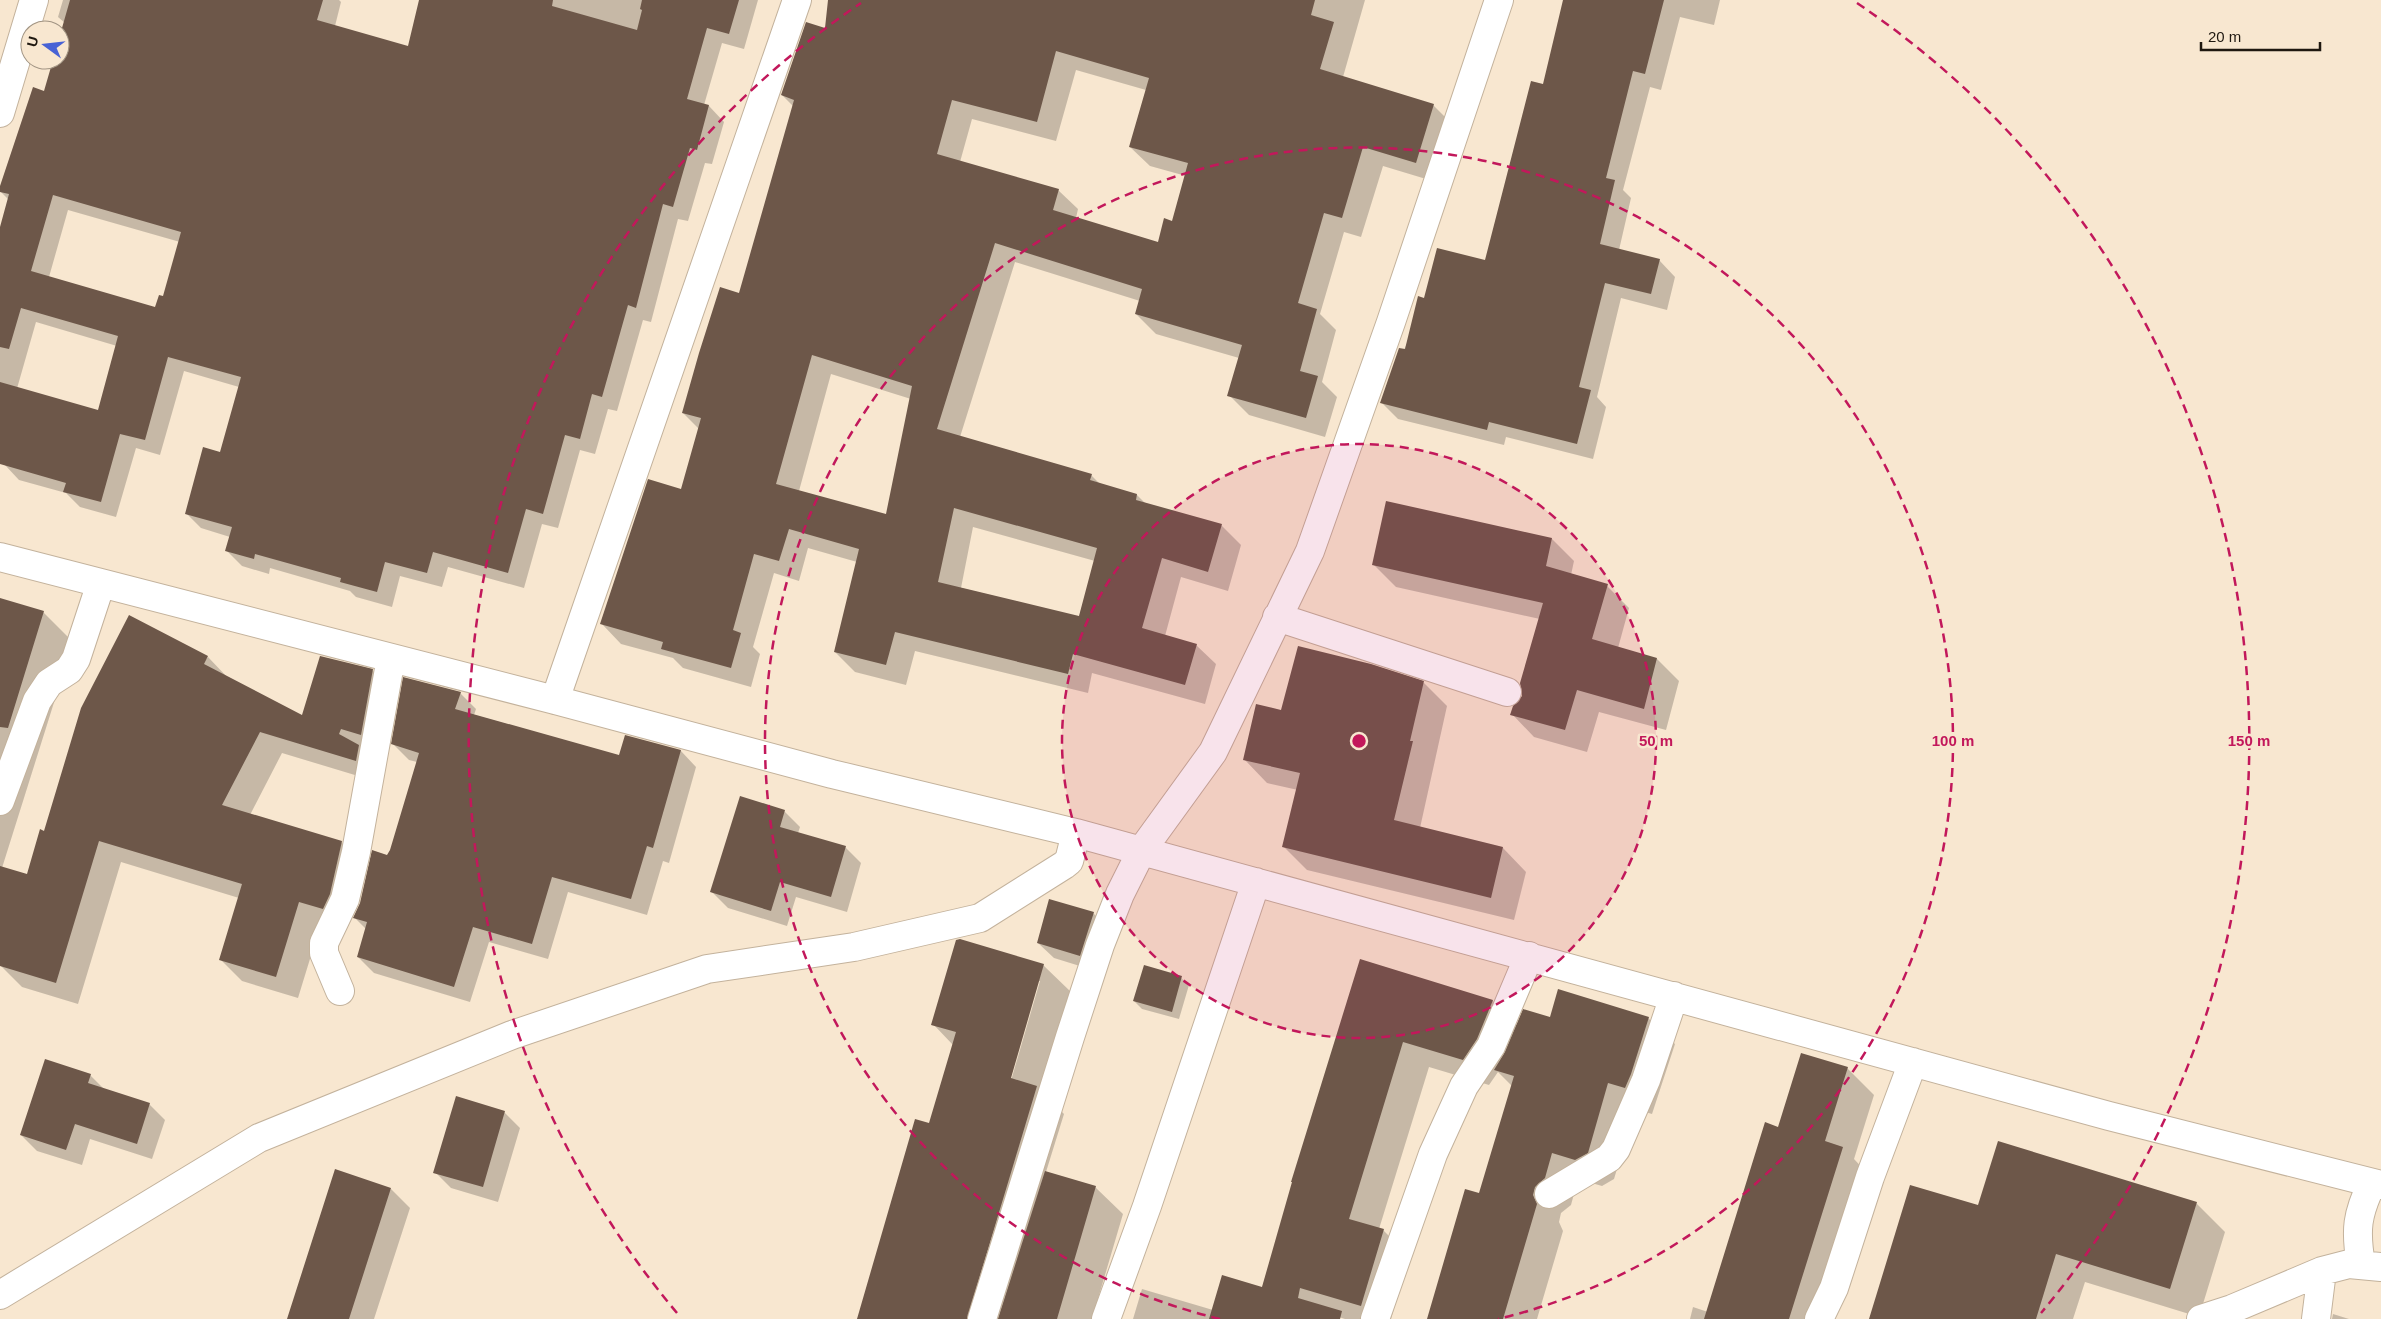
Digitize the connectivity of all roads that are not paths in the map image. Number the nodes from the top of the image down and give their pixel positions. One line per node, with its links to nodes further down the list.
1 (34, 0): 4 (street)
2 (797, 0): 10 (street)
3 (1499, 0): 7 (street)
4 (0, 113)
5 (0, 557): 6 (street)
6 (102, 583): 8 (street); 11 (street)
7 (1277, 618): 9 (street); 13 (street)
8 (391, 658): 10 (street); 16 (street)
9 (1507, 692)
10 (555, 700): 12 (street)
11 (0, 801)
12 (1076, 833): 13 (street); 23 (street)
13 (1142, 850): 14 (street); 24 (street)
14 (1256, 882): 15 (street); 25 (street)
15 (1529, 956): 17 (street); 26 (street)
16 (340, 990)
17 (1674, 996): 18 (street); 20 (street)
18 (1913, 1062): 19 (street); 27 (street)
19 (2377, 1184): 21 (street)
20 (1549, 1194)
21 (2371, 1266): 22 (street)
22 (2322, 1271): 28 (street); 29 (street)
23 (0, 1295)
24 (982, 1319)
25 (1106, 1319)
26 (1375, 1319)
27 (1819, 1319)
28 (2201, 1319)
29 (2316, 1319)

